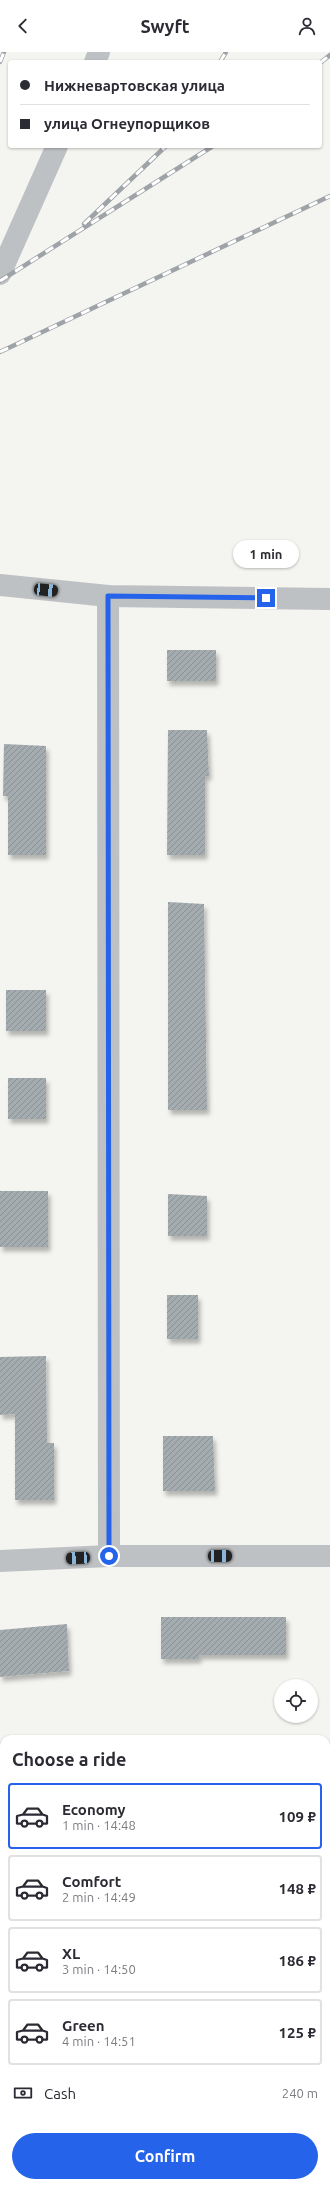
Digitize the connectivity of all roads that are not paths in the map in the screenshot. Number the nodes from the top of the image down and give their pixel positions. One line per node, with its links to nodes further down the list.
1 (56, 148): 2 (street)
2 (0, 274)
3 (0, 585): 4 (street)
4 (108, 596): 5 (street); 6 (street)
5 (330, 599)
6 (109, 1556): 7 (street); 8 (street)
7 (330, 1556)
8 (0, 1561)

